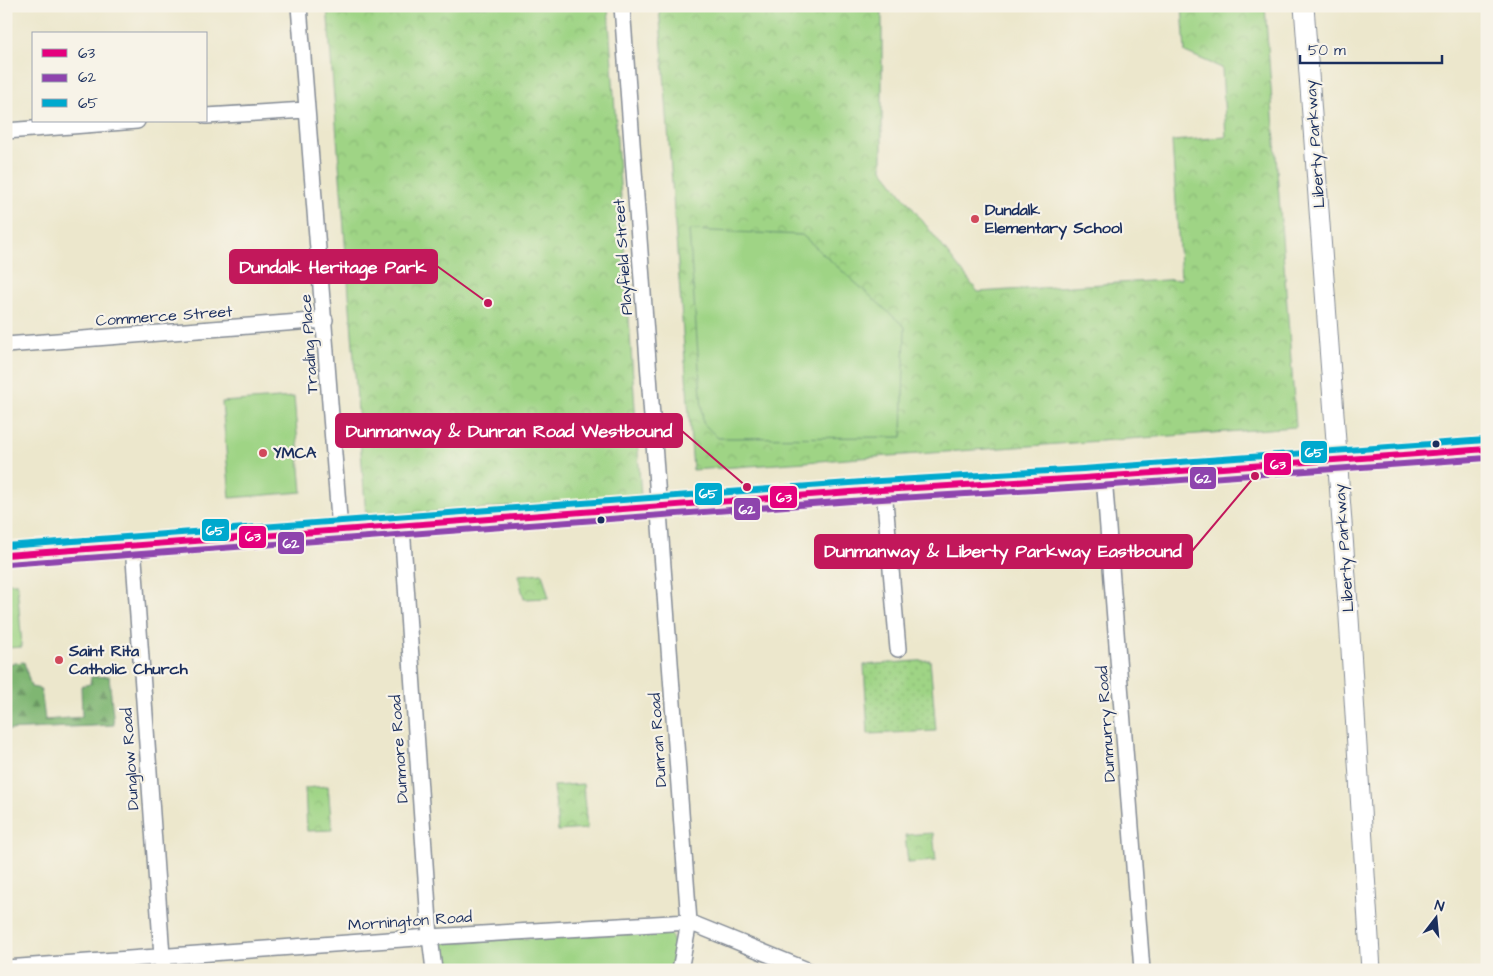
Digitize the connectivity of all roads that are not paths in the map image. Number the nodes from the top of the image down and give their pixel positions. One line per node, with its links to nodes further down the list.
1 (299, 6): 4 (street, Trading Place)
2 (622, 6): 14 (street, Playfield Street)
3 (1304, 6): 11 (street, Liberty Parkway)
4 (306, 110): 5 (street); 8 (street, Trading Place)
5 (208, 116)
6 (124, 122): 7 (street)
7 (6, 131)
8 (325, 320): 9 (street, Commerce Street); 16 (street, Trading Place)
9 (6, 345)
10 (1487, 449): 11 (street)
11 (1338, 460): 12 (street); 28 (street, Liberty Parkway)
12 (1104, 476): 13 (street); 27 (street, Dunmurry Road)
13 (884, 490): 14 (street); 19 (street)
14 (660, 506): 15 (street); 20 (street, Dunran Road)
15 (402, 526): 16 (street); 21 (street, Dunmore Road)
16 (340, 531): 17 (street)
17 (133, 545): 18 (street); 22 (street, Dunglow Road)
18 (6, 555)
19 (898, 650)
20 (689, 922): 21 (street, Mornington Road); 25 (street, Dunran Road); 26 (street, Mornington Road)
21 (430, 937): 22 (street, Mornington Road); 24 (street, Dunmore Road)
22 (162, 964): 23 (street, Mornington Road)
23 (6, 968)
24 (434, 970)
25 (680, 970)
26 (807, 970)
27 (1142, 970)
28 (1371, 970)

